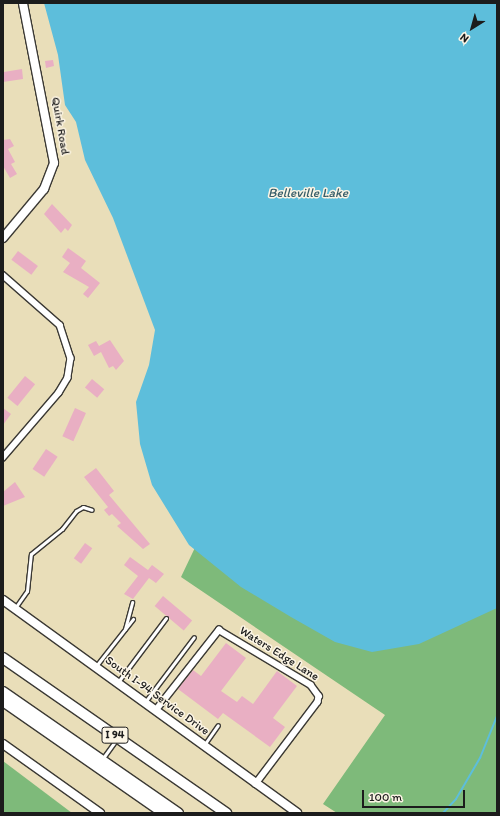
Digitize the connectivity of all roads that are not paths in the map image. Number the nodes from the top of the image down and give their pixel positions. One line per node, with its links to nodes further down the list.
1 (23, 3): 2 (street, Quirk Road)
2 (3, 238)
3 (3, 275): 4 (street)
4 (3, 458)
5 (92, 510): 8 (lane)
6 (3, 600): 8 (street, South I-94 Service Drive)
7 (132, 602): 11 (lane)
8 (15, 608): 14 (street, South I-94 Service Drive)
9 (166, 618): 15 (lane)
10 (133, 619): 11 (lane)
11 (124, 630): 14 (lane)
12 (194, 637): 18 (lane)
13 (3, 658): 21 (highway, I 94)
14 (96, 666): 15 (street, South I-94 Service Drive)
15 (118, 682): 18 (street, South I-94 Service Drive)
16 (3, 692): 24 (highway, I 94)
17 (3, 701): 27 (highway)
18 (145, 702): 19 (street, South I-94 Service Drive)
19 (156, 710): 23 (street, South I-94 Service Drive); 25 (street, Waters Edge Lane)
20 (218, 725): 23 (lane)
21 (119, 737): 24 (lane); 29 (highway, I 94)
22 (3, 744): 26 (street)
23 (204, 744): 25 (street, South I-94 Service Drive)
24 (102, 759): 28 (highway, I 94)
25 (256, 784): 30 (street, South I-94 Service Drive)
26 (100, 813)
27 (164, 813)
28 (178, 813)
29 (226, 813)
30 (297, 813)

